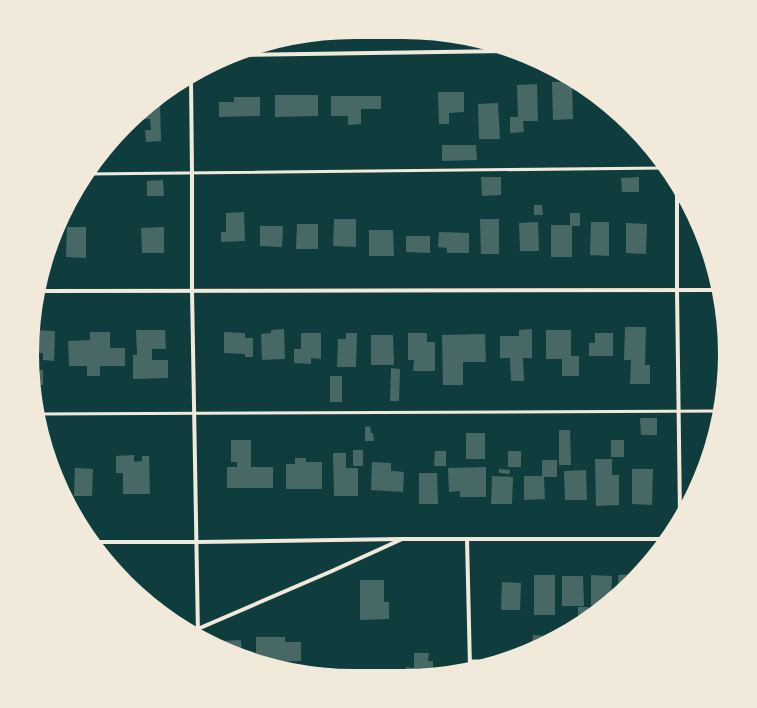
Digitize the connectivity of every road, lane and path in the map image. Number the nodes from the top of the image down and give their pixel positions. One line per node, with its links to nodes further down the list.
1 (486, 50): 2 (street)
2 (257, 55)
3 (191, 84): 5 (street)
4 (657, 168): 5 (lane)
5 (192, 173): 6 (lane); 8 (street)
6 (96, 174)
7 (677, 199): 9 (street)
8 (192, 290): 9 (street); 11 (street); 15 (street)
9 (677, 290): 10 (street); 12 (street)
10 (711, 290)
11 (45, 291)
12 (679, 411): 13 (lane); 15 (lane); 16 (street)
13 (713, 411)
14 (45, 414): 15 (lane)
15 (194, 414): 21 (street)
16 (680, 505)
17 (402, 539): 18 (street); 21 (street); 23 (street)
18 (467, 539): 19 (street); 24 (street)
19 (658, 539)
20 (101, 542): 21 (street)
21 (196, 542): 22 (street)
22 (196, 627)
23 (200, 629)
24 (470, 661)

